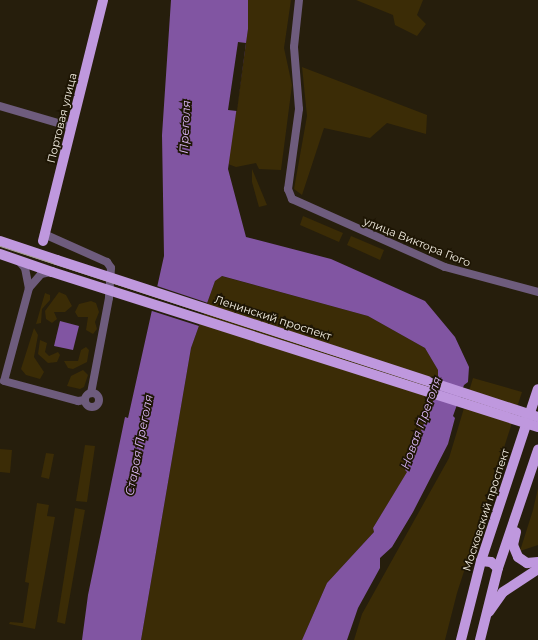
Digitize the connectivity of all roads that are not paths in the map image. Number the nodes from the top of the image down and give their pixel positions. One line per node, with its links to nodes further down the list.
1 (103, 0): 4 (main road, Портовая улица)
2 (299, 0): 13 (street, улица Виктора Гюго)
3 (0, 106): 4 (street)
4 (72, 127): 5 (main road, Портовая улица)
5 (44, 238): 7 (main road); 10 (main road); 15 (street)
6 (0, 241): 7 (main road, Ленинский проспект)
7 (28, 250): 10 (main road, Ленинский проспект)
8 (0, 254): 9 (main road, Ленинский проспект)
9 (18, 259): 11 (main road, Ленинский проспект); 12 (street)
10 (57, 260): 17 (main road, Ленинский проспект, bridge)
11 (52, 272): 12 (street); 18 (main road, Ленинский проспект, bridge)
12 (29, 288): 16 (street)
13 (538, 292)
14 (538, 390): 21 (main road, Московский проспект)
15 (91, 393): 16 (street); 16 (street)
16 (85, 400)
17 (538, 417)
18 (538, 427)
19 (538, 450): 20 (main road)
20 (518, 509): 22 (main road); 23 (main road)
21 (481, 561): 23 (main road); 26 (main road, Московский проспект)
22 (538, 562)
23 (498, 568): 25 (main road)
24 (538, 569): 25 (main road)
25 (484, 621): 27 (main road)
26 (461, 640)
27 (480, 640)

